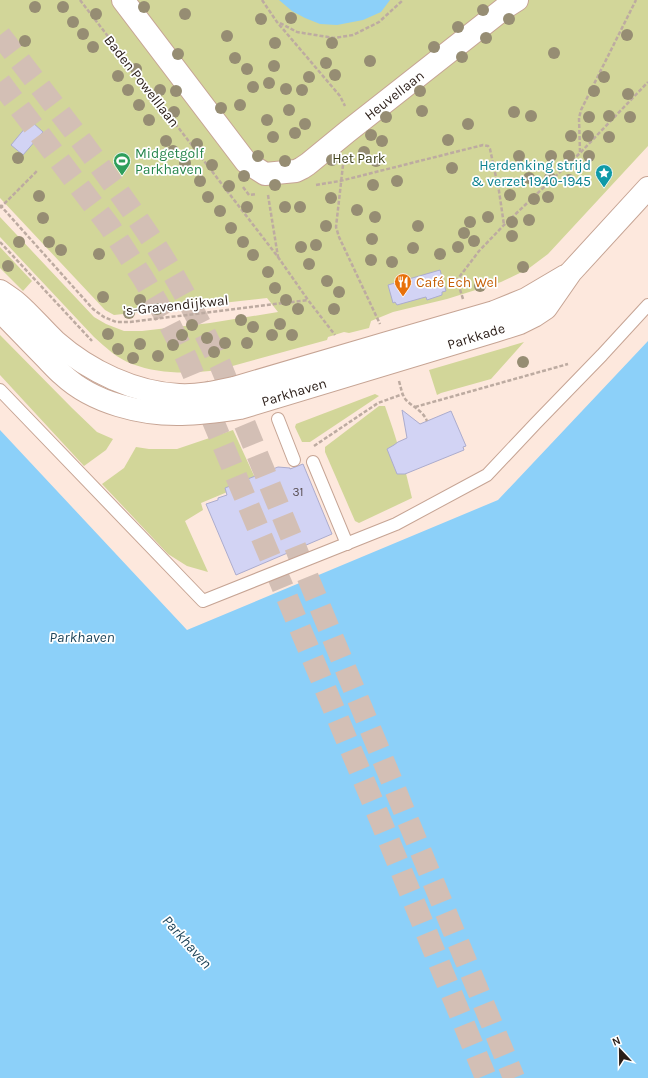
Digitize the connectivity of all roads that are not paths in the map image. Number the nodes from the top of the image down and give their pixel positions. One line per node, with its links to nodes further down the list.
1 (122, 0): 2 (street, Heuvellaan)
2 (518, 0)
3 (648, 188): 4 (street, Parkkade)
4 (571, 272): 8 (street, Parkkade); 8 (street, Parkkade)
5 (0, 291): 8 (street, Parkhaven)
6 (648, 305): 13 (lane)
7 (0, 308): 8 (street, Parkhaven)
8 (355, 363)
9 (0, 390): 13 (lane)
10 (278, 418): 11 (lane)
11 (294, 460)
12 (313, 462): 13 (lane)
13 (347, 544)

